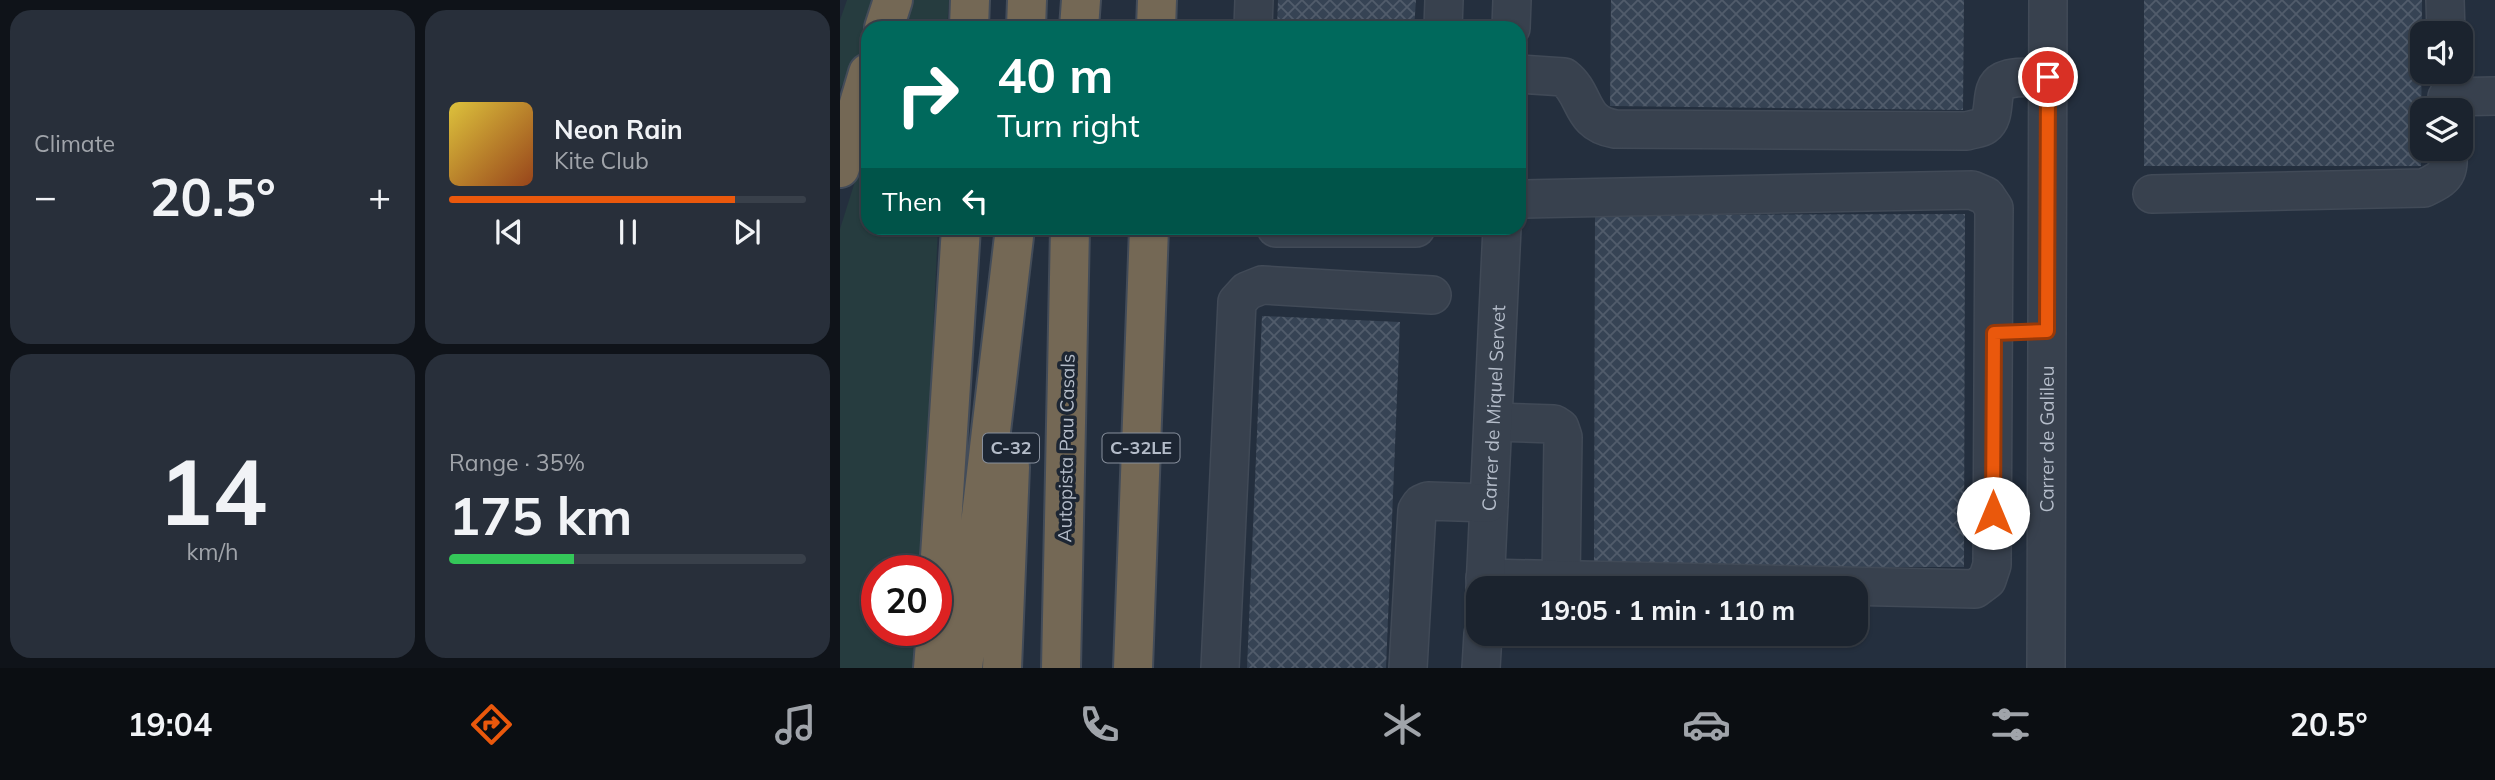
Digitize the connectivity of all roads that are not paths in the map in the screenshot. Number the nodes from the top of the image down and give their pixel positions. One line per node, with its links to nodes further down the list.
1 (893, 0): 11 (highway)
2 (970, 0): 12 (highway)
3 (1027, 0): 13 (highway)
4 (1080, 0): 14 (highway)
5 (1157, 0): 15 (highway)
6 (1254, 0): 16 (street)
7 (1444, 0): 17 (street)
8 (1512, 0): 18 (street)
9 (2048, 0): 21 (street, Carrer de Galileu)
10 (2445, 0): 19 (street)
11 (886, 21)
12 (969, 21)
13 (1026, 21)
14 (1079, 21)
15 (1156, 21)
16 (1253, 21)
17 (1443, 21)
18 (1511, 21)
19 (2446, 21)
20 (1526, 74): 21 (street)
21 (2048, 77): 36 (street, Carrer de Galileu)
22 (2447, 93): 23 (street)
23 (2495, 96)
24 (861, 97): 26 (highway)
25 (2449, 161): 27 (street)
26 (840, 168)
27 (2152, 194)
28 (1526, 199): 37 (street)
29 (961, 235): 40 (highway)
30 (1016, 235): 47 (highway)
31 (1017, 235): 48 (highway, C-32)
32 (1070, 235): 49 (highway, Autopista Pau Casals / C-32)
33 (1149, 235): 50 (highway, C-32LE)
34 (1502, 235): 38 (street, Carrer de Miquel Servet)
35 (1432, 296): 51 (street)
36 (2047, 331): 37 (street); 54 (street, Carrer de Galileu)
37 (1994, 333): 43 (street)
38 (1493, 422): 39 (street, Carrer de Miquel Servet); 42 (street)
39 (1489, 503): 41 (street, Carrer de Miquel Servet); 52 (street)
40 (940, 555)
41 (1485, 576)
42 (1561, 576)
43 (1868, 587)
44 (935, 646): 46 (highway)
45 (1482, 646): 53 (street)
46 (933, 668)
47 (963, 668)
48 (1002, 668)
49 (1061, 668)
50 (1133, 668)
51 (1220, 668)
52 (1408, 668)
53 (1481, 668)
54 (2046, 668)

